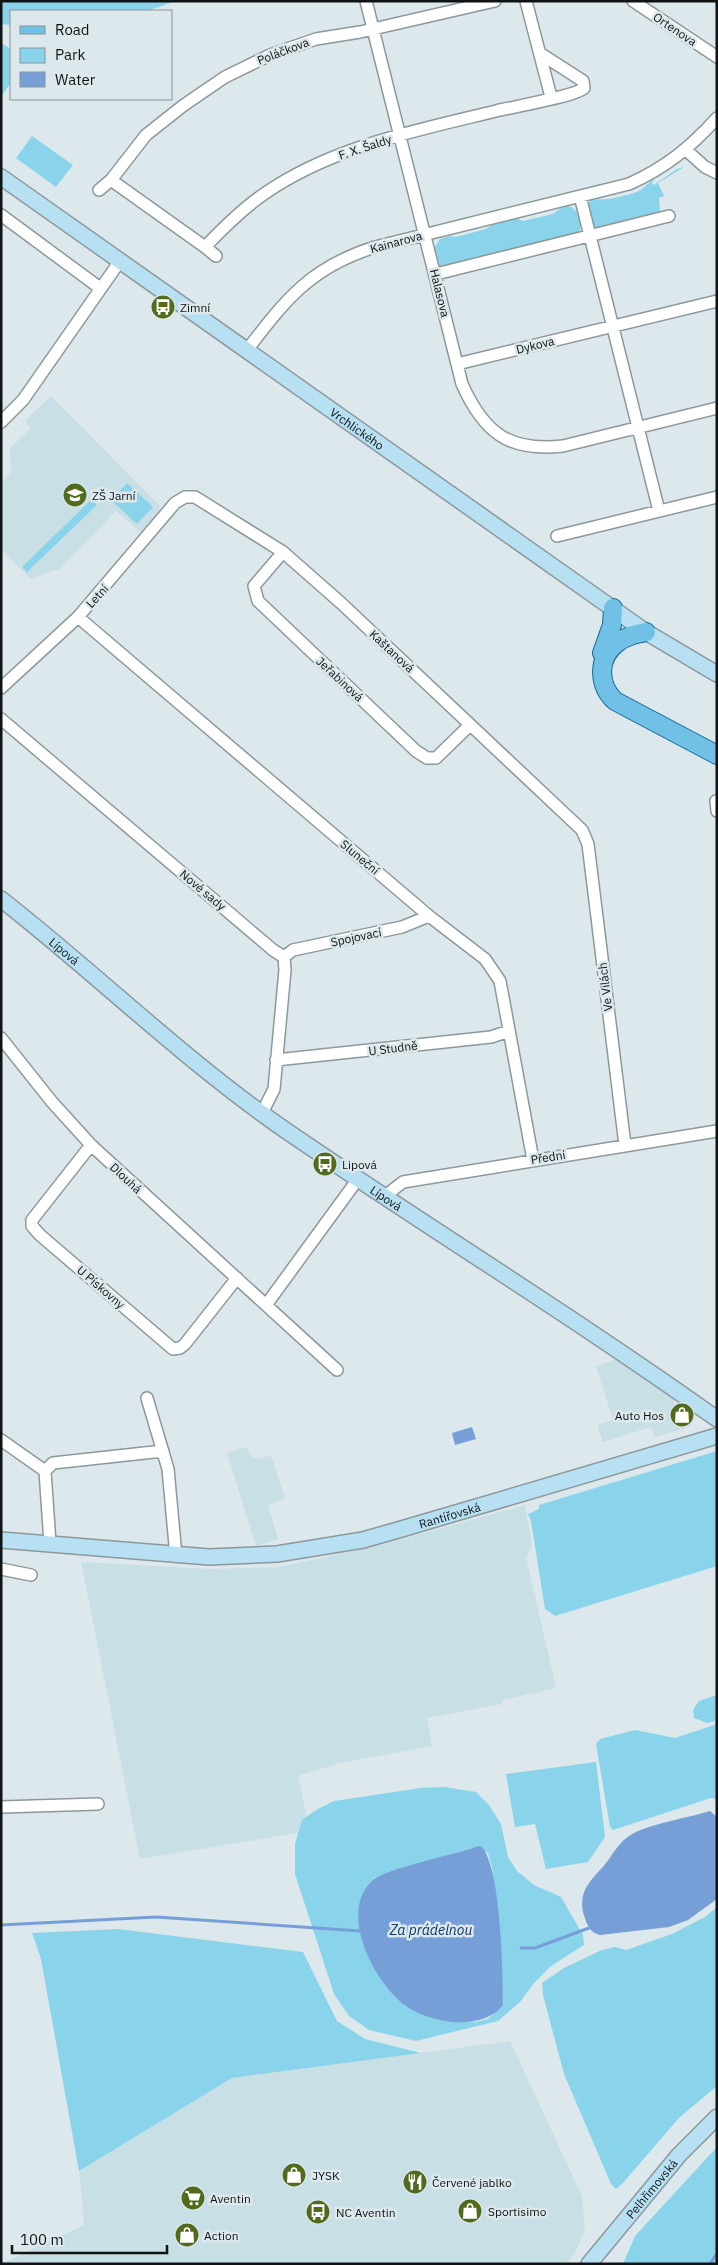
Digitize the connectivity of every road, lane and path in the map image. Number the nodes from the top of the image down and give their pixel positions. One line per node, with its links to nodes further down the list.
1 (366, 1): 6 (street, Halasova)
2 (495, 1): 5 (street, Poláčkova)
3 (526, 1): 7 (street)
4 (633, 1): 8 (street, Ortenova)
5 (460, 5): 6 (street, Poláčkova)
6 (373, 28): 11 (street, Halasova); 15 (street, Poláčkova)
7 (541, 54): 9 (street); 9 (street, F. X. Šaldy)
8 (715, 54)
9 (551, 97): 11 (street, F. X. Šaldy)
10 (717, 118): 12 (street, Kainarova)
11 (401, 135): 20 (street, Halasova); 22 (street, F. X. Šaldy)
12 (686, 150): 13 (street); 17 (street, Kainarova)
13 (717, 173)
14 (1, 177): 24 (street, Vrchlického)
15 (112, 180): 16 (street, Poláčkova); 22 (street)
16 (99, 190)
17 (580, 196): 20 (street, Kainarova); 21 (street)
18 (1, 215): 26 (street)
19 (669, 216): 21 (street)
20 (425, 234): 25 (street, Halasova); 29 (street, Kainarova)
21 (589, 236): 25 (street); 28 (street)
22 (204, 247): 23 (street)
23 (216, 256)
24 (120, 261): 26 (street); 29 (street, Vrchlického)
25 (436, 274): 30 (street, Halasova)
26 (100, 288): 32 (street)
27 (717, 301): 28 (street, Dykova)
28 (612, 326): 30 (street, Dykova); 33 (street)
29 (247, 350): 39 (street, Vrchlického)
30 (457, 364): 33 (street, Halasova)
31 (717, 408): 33 (street, Halasova)
32 (1, 422)
33 (637, 427): 36 (street)
34 (185, 497): 38 (street, Kaštanová); 40 (street, Letní)
35 (717, 497): 36 (street)
36 (659, 511): 37 (street)
37 (557, 536)
38 (283, 552): 46 (street, Kaštanová); 46 (street, Jeřabinová)
39 (613, 608): 41 (street, Vrchlického); 42 (main road)
40 (78, 617): 44 (street, Letní); 50 (street, Sluneční)
41 (646, 632): 42 (main road); 43 (street, Vrchlického)
42 (601, 666): 47 (main road)
43 (717, 674)
44 (1, 688)
45 (1, 719): 51 (street, Nové sady)
46 (470, 725): 48 (street, Kaštanová)
47 (717, 755)
48 (582, 830): 58 (street, Ve Vilách)
49 (1, 899): 55 (street, Lípová)
50 (429, 916): 51 (street, Spojovací); 52 (street, Sluneční)
51 (284, 956): 54 (street)
52 (509, 1031): 54 (street, U Studně); 59 (street, Sluneční)
53 (1, 1038): 57 (street, Dlouhá)
54 (276, 1060): 55 (street)
55 (262, 1113): 60 (street, Lípová)
56 (717, 1131): 58 (street, Přední)
57 (91, 1145): 62 (street, Dlouhá); 62 (street, U Pískovny)
58 (625, 1145): 59 (street, Přední)
59 (533, 1160): 61 (street, Přední)
60 (358, 1179): 61 (street, Lípová); 63 (street)
61 (386, 1196): 66 (street, Lípová)
62 (237, 1278): 63 (street, Dlouhá)
63 (266, 1304): 64 (street, Dlouhá)
64 (337, 1370)
65 (147, 1398): 69 (street)
66 (717, 1419)
67 (717, 1436): 73 (street, Rantířovská)
68 (1, 1440): 70 (street)
69 (163, 1451): 70 (street); 73 (street)
70 (45, 1471): 72 (street)
71 (1, 1540): 72 (street, Rantířovská)
72 (50, 1543): 73 (street, Rantířovská)
73 (176, 1556)
74 (1, 1569): 75 (street)
75 (31, 1575)
76 (98, 1804): 77 (street)
77 (1, 1807)
78 (717, 2118): 79 (street, Pelhřimovská)
79 (589, 2264)

